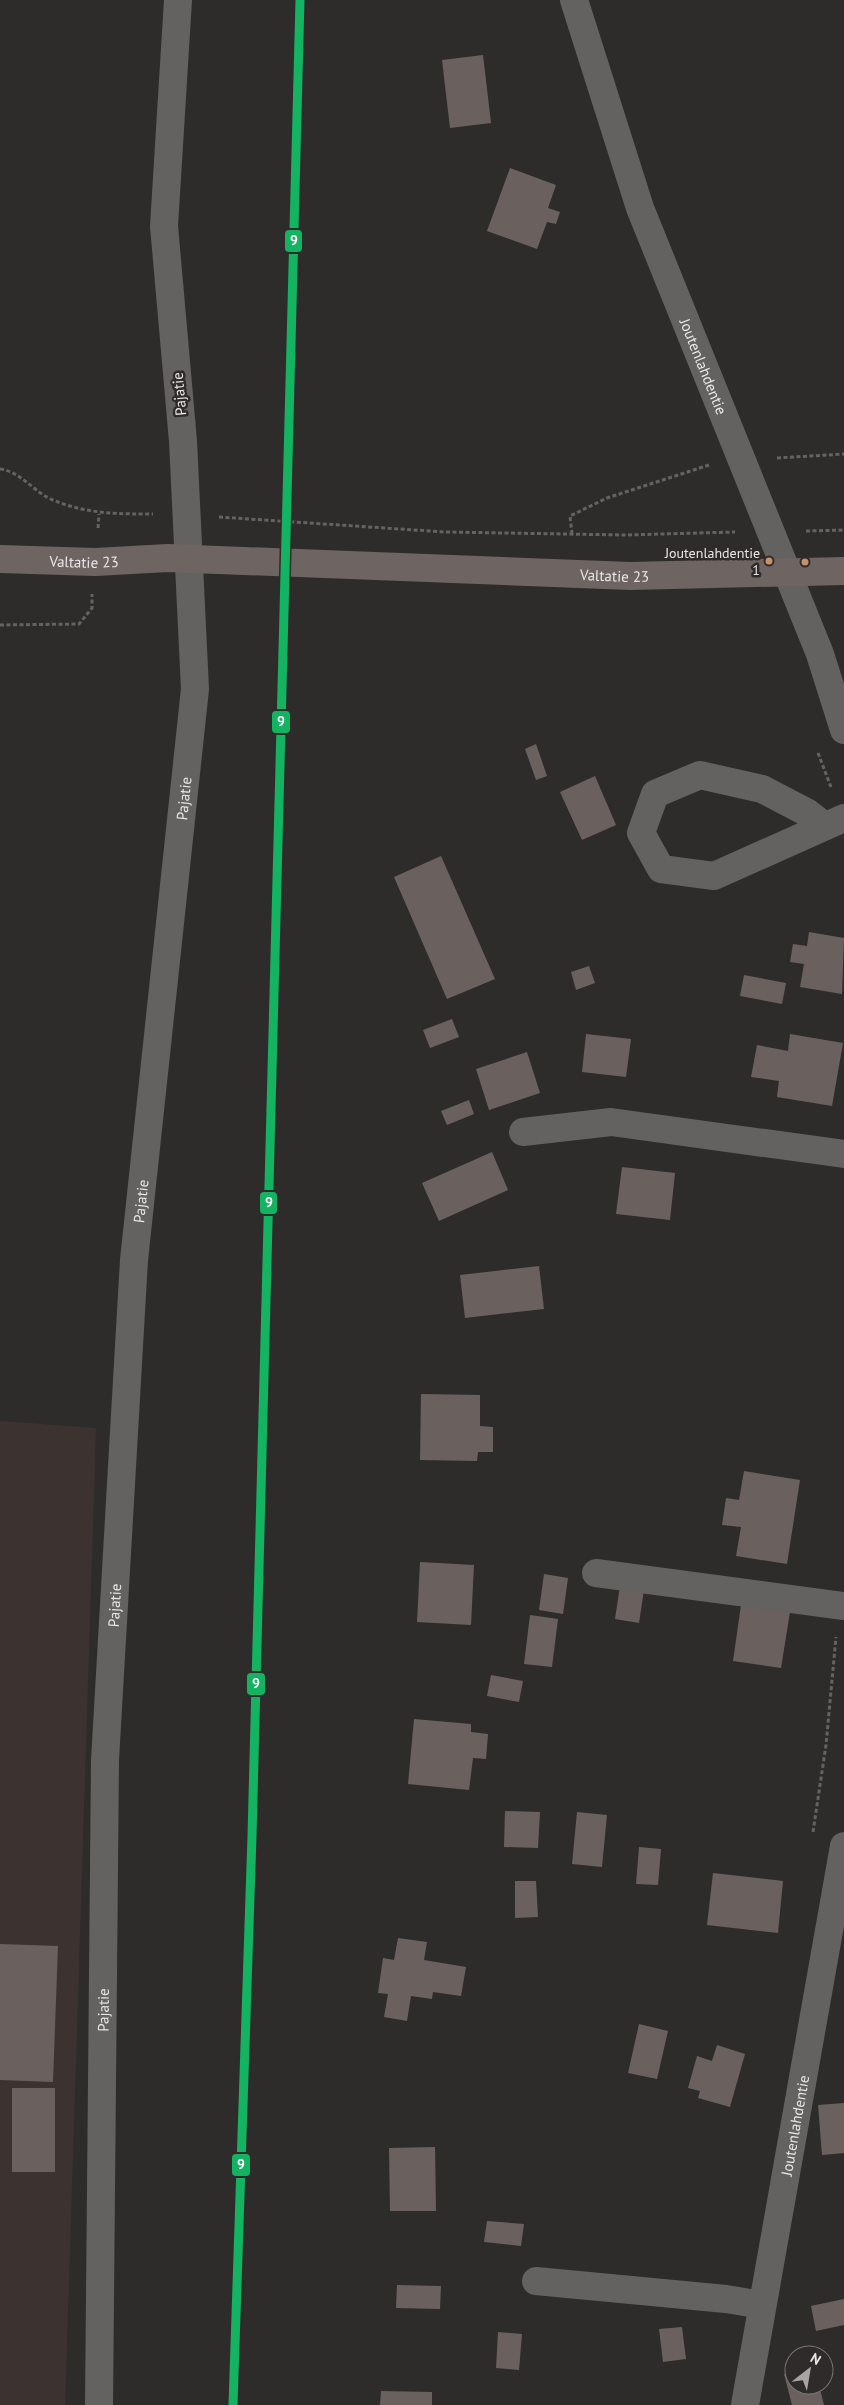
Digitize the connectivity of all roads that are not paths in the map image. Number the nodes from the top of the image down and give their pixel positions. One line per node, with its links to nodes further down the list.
1 (178, 0): 14 (street, Pajatie)
2 (574, 0): 5 (street, Joutenlahdentie)
3 (0, 559): 4 (highway, Valtatie 23)
4 (844, 571)
5 (844, 730)
6 (835, 822): 6 (street)
7 (523, 1132): 8 (street)
8 (844, 1154)
9 (596, 1573): 10 (street)
10 (844, 1606)
11 (844, 1846): 13 (street, Joutenlahdentie)
12 (536, 2281): 13 (street)
13 (762, 2305): 15 (street, Joutenlahdentie)
14 (99, 2405)
15 (745, 2405)

